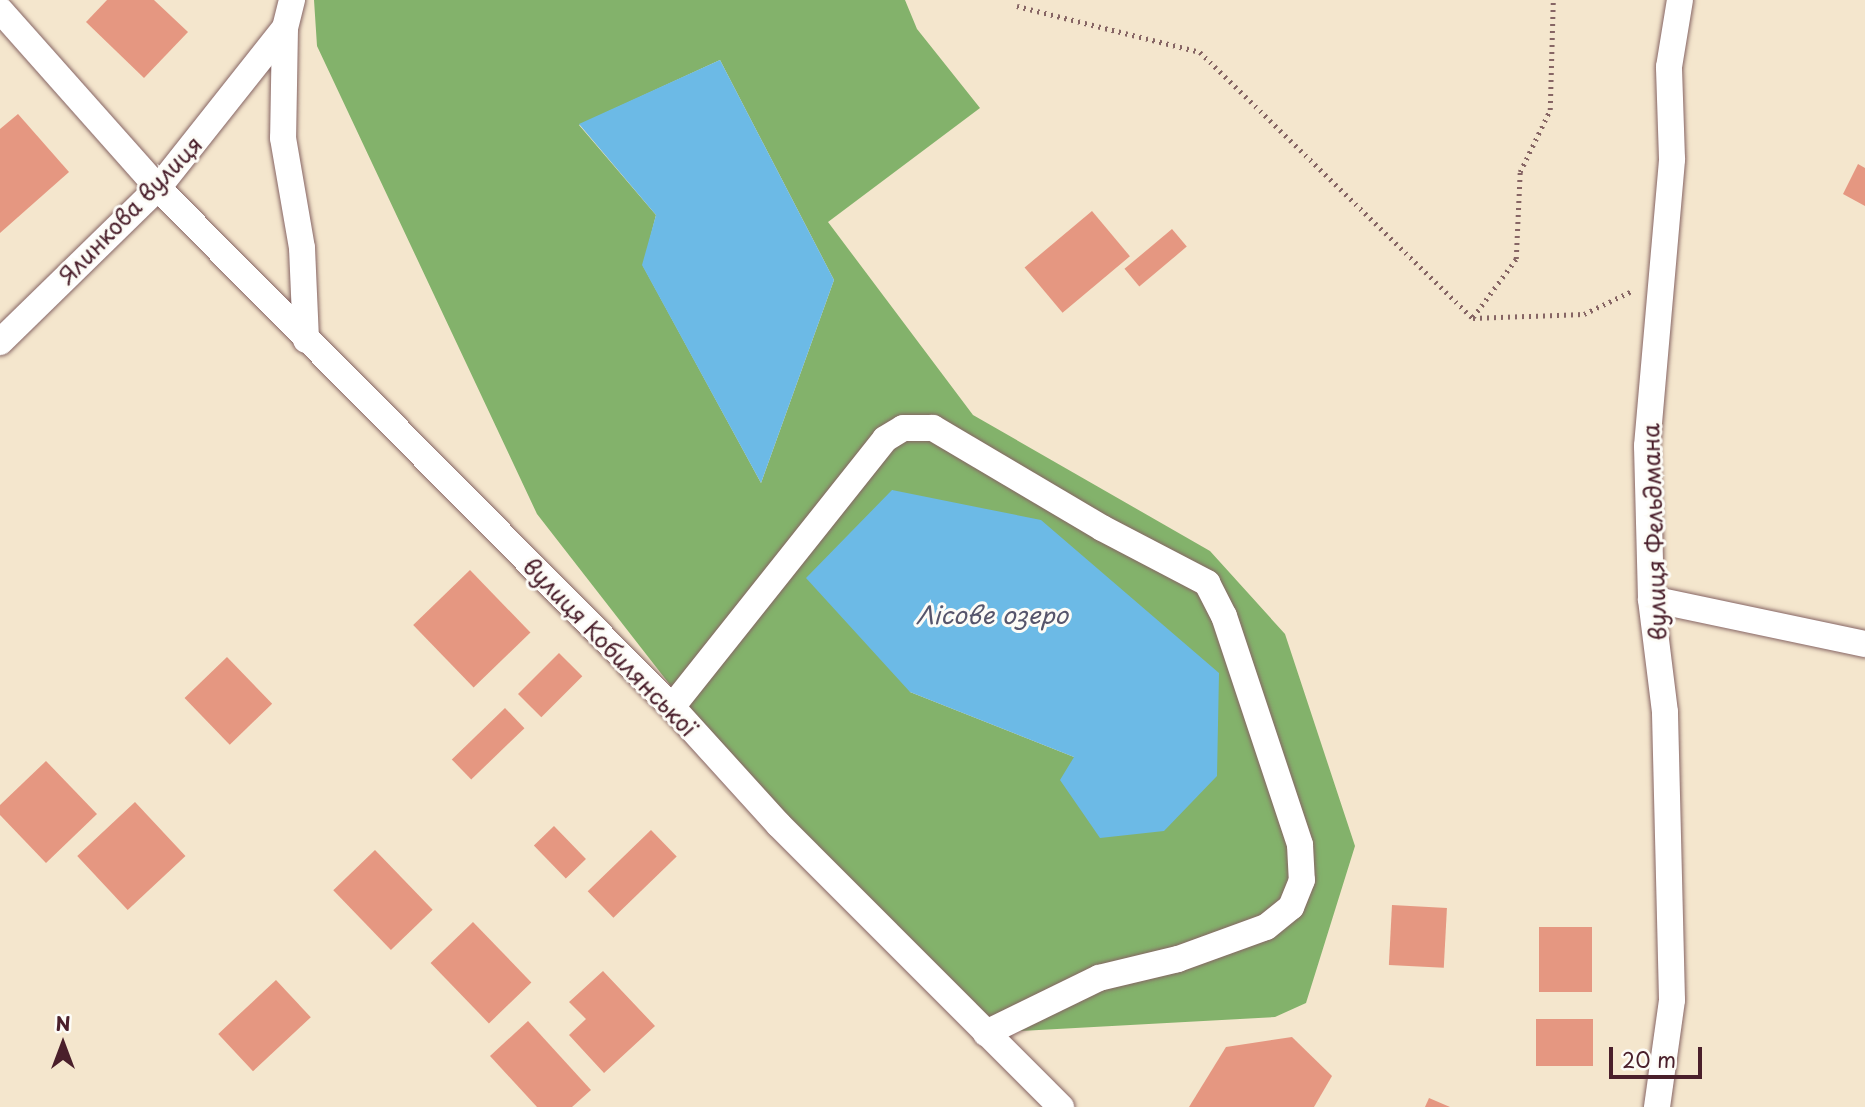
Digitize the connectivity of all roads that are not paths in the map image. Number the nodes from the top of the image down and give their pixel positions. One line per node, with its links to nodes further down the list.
1 (292, 0): 4 (street, Ялинкова вулиця)
2 (1680, 0): 8 (street, вулиця Фельдмана)
3 (0, 10): 5 (street, вулиця Кобилянської)
4 (285, 28): 5 (street, Ялинкова вулиця); 6 (street)
5 (158, 188): 6 (street, вулиця Кобилянської); 7 (street, Ялинкова вулиця)
6 (306, 340): 10 (street, вулиця Кобилянської)
7 (0, 342)
8 (1651, 600): 9 (street); 13 (street, вулиця Фельдмана)
9 (1865, 643)
10 (672, 707): 11 (street, вулиця Кобилянської); 11 (street)
11 (986, 1032): 12 (street, вулиця Кобилянської)
12 (1061, 1107)
13 (1657, 1107)

